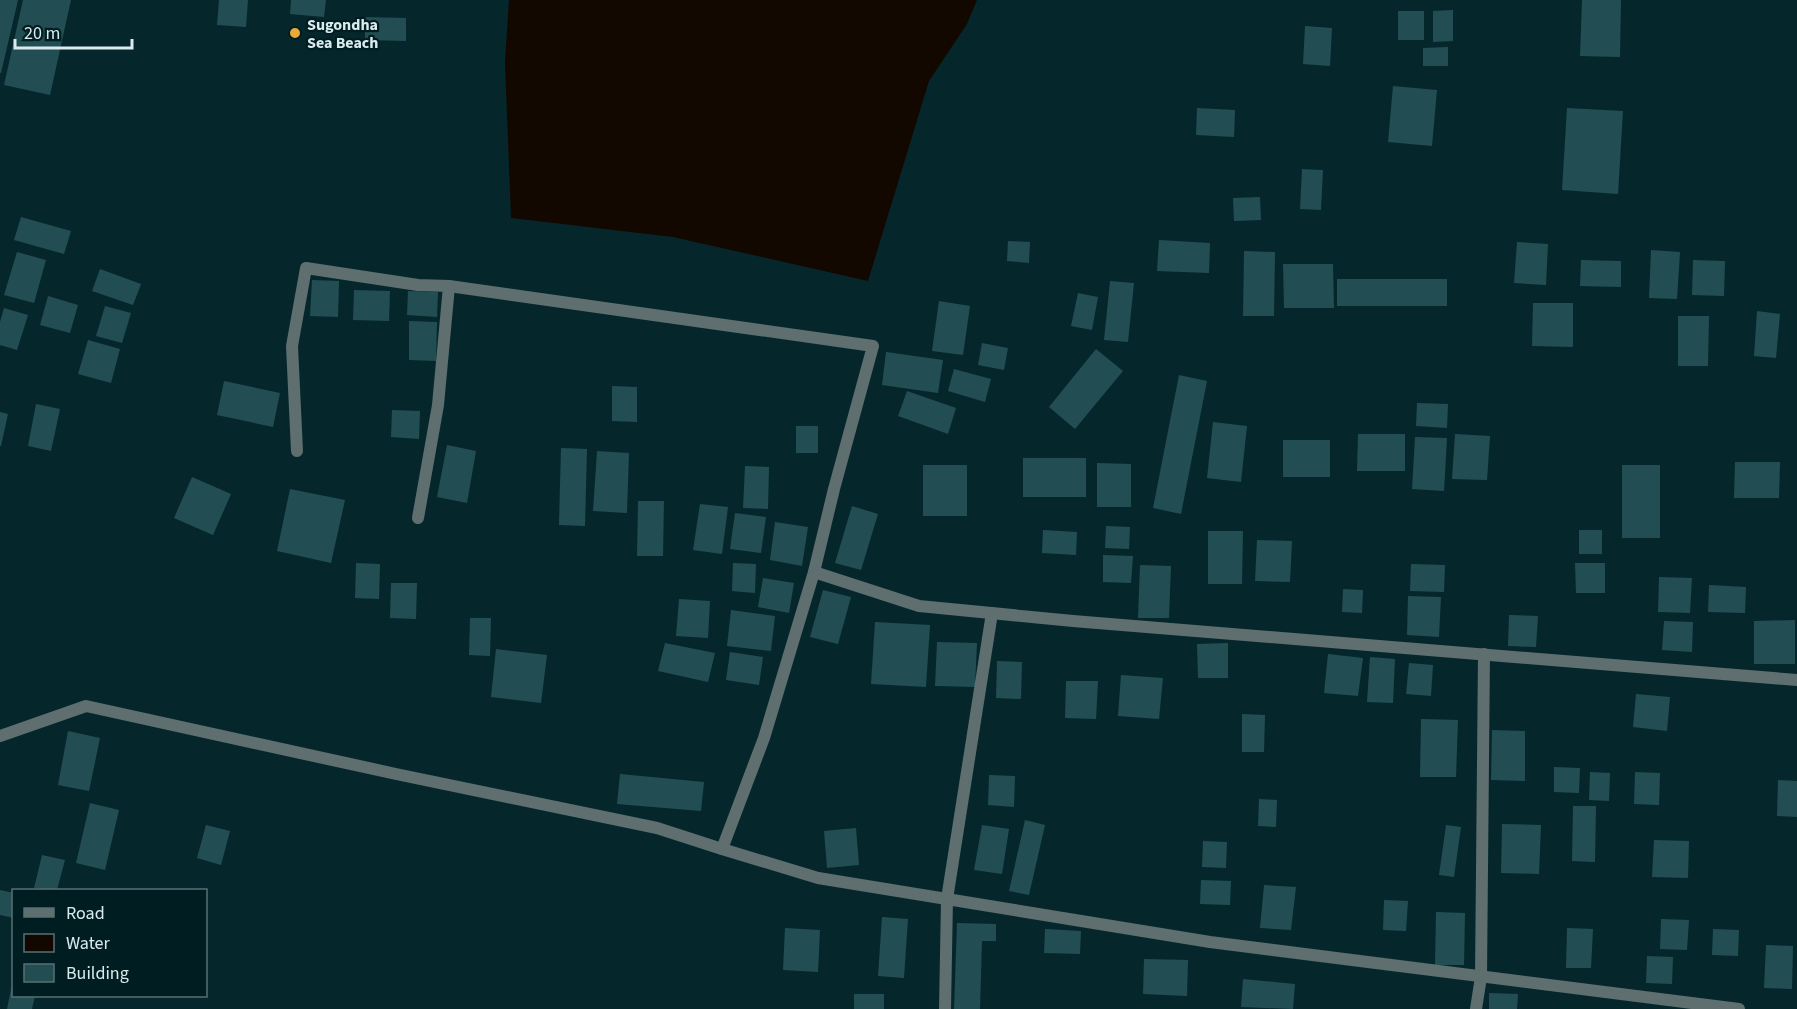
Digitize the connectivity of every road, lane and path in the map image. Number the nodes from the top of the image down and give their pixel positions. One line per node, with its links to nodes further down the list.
1 (449, 286): 2 (street); 3 (street); 4 (street)
2 (297, 451)
3 (418, 518)
4 (814, 572): 5 (street); 9 (street)
5 (992, 614): 6 (street); 10 (street)
6 (1484, 654): 7 (street); 11 (street)
7 (1797, 680)
8 (0, 736): 9 (street)
9 (722, 849): 10 (street)
10 (947, 898): 11 (street); 12 (street)
11 (1480, 977): 13 (street); 14 (street)
12 (945, 1009)
13 (1476, 1009)
14 (1737, 1009)

